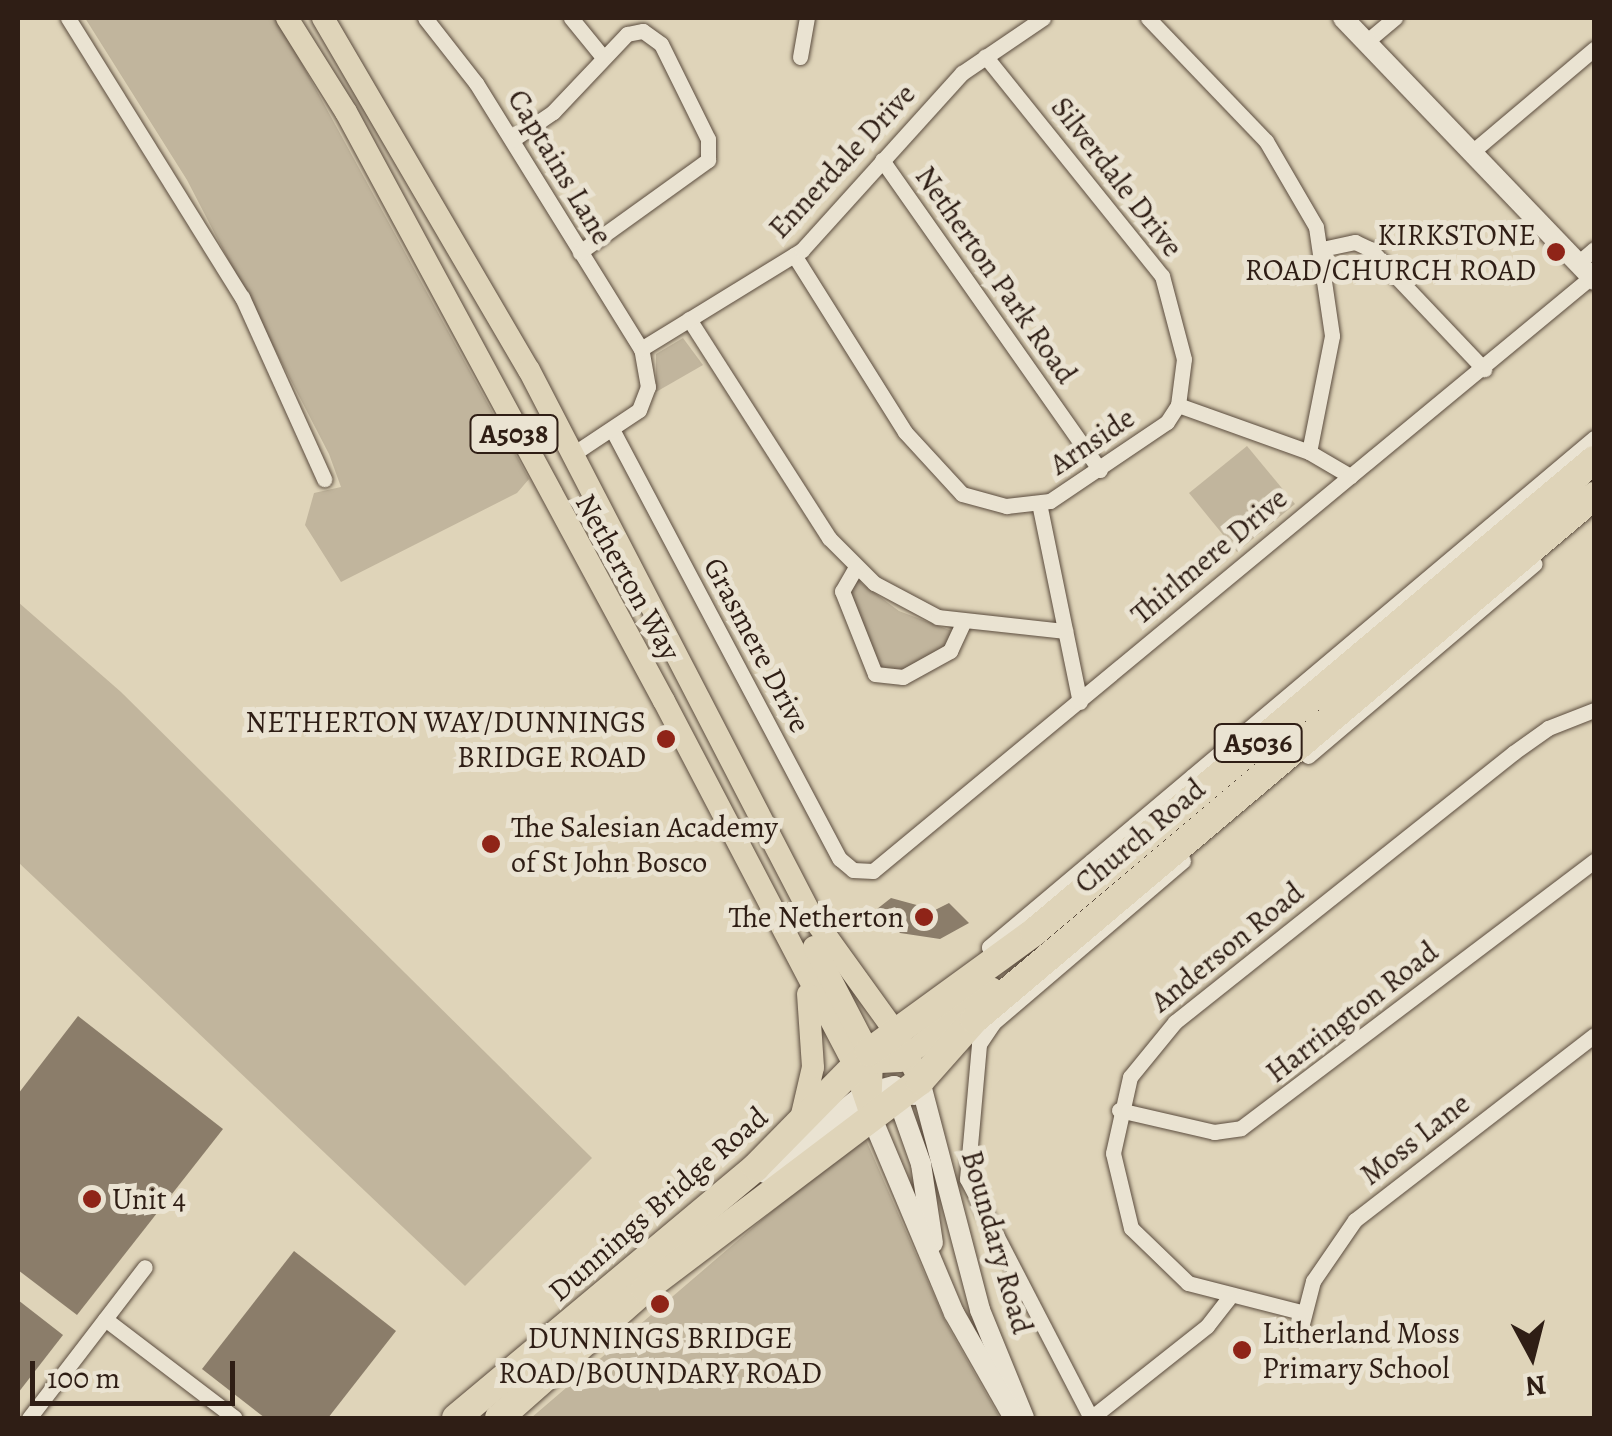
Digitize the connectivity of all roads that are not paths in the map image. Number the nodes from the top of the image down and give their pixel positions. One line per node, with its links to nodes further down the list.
1 (68, 18): 37 (street)
2 (287, 18): 49 (main road, Netherton Way / A5038)
3 (323, 18): 32 (main road, Netherton Way / A5038)
4 (425, 18): 17 (street, Captains Lane)
5 (571, 18): 14 (street)
6 (807, 18): 16 (street)
7 (1043, 18): 15 (street, Ennerdale Drive)
8 (1148, 18): 20 (street)
9 (1343, 18): 12 (street)
10 (1395, 18): 12 (street)
11 (638, 24): 14 (street); 22 (street)
12 (1366, 42): 18 (street)
13 (1594, 50): 18 (street)
14 (602, 56): 17 (street)
15 (984, 56): 19 (street, Ennerdale Drive); 28 (street, Silverdale Drive)
16 (800, 57)
17 (512, 140): 22 (street, Captains Lane)
18 (1472, 152): 24 (street)
19 (882, 160): 23 (street, Ennerdale Drive); 34 (street, Netherton Park Road)
20 (1322, 248): 27 (street); 31 (street)
21 (1594, 249): 24 (street, Thirlmere Drive)
22 (580, 252): 26 (street, Captains Lane)
23 (794, 256): 25 (street, Ennerdale Drive); 39 (street)
24 (1588, 274): 27 (street, Thirlmere Drive)
25 (689, 319): 26 (street, Ennerdale Drive); 41 (street)
26 (641, 349): 29 (street)
27 (1484, 369): 36 (street, Thirlmere Drive)
28 (1178, 405): 31 (street, Arnside); 34 (street, Arnside)
29 (614, 433): 32 (street); 47 (street, Grasmere Drive)
30 (1594, 438): 35 (street, Church Road)
31 (1309, 452): 36 (street, Arnside)
32 (573, 454): 48 (main road, Netherton Way / A5038)
33 (1594, 460): 35 (highway, Church Road / A5036)
34 (1100, 470): 39 (street, Arnside)
35 (1563, 475): 51 (highway, Church Road / A5036)
36 (1350, 476): 44 (street, Thirlmere Drive)
37 (324, 479)
38 (1594, 496): 51 (highway, Church Road / A5036)
39 (1039, 503): 43 (street, Arnside)
40 (1594, 513): 67 (street, Church Road)
41 (856, 567): 42 (street); 42 (street)
42 (964, 623): 43 (street)
43 (1065, 631): 44 (street, Arnside)
44 (1080, 702): 47 (street, Thirlmere Drive)
45 (1594, 710): 52 (street, Anderson Road)
46 (1594, 861): 52 (street, Harrington Road)
47 (862, 872)
48 (794, 882): 51 (main road, Netherton Way / A5038); 51 (main road)
49 (806, 978): 51 (main road, Netherton Way / A5038); 53 (main road)
50 (1594, 1035): 58 (street, Moss Lane)
51 (883, 1074): 53 (highway, Dunnings Bridge Road / A5036); 54 (street); 56 (street, Boundary Road); 56 (street); 64 (highway, Dunnings Bridge Road / A5036); 66 (street, Boundary Road)
52 (1119, 1110): 57 (street, Anderson Road)
53 (800, 1124): 54 (highway, Dunnings Bridge Road / A5036)
54 (696, 1216): 63 (highway, Dunnings Bridge Road / A5036)
55 (145, 1266): 59 (street)
56 (937, 1274): 65 (street, Boundary Road)
57 (1228, 1299): 58 (street); 67 (street)
58 (1301, 1312): 60 (street, Moss Lane)
59 (105, 1318): 61 (street); 62 (street)
60 (1300, 1335)
61 (29, 1418)
62 (235, 1418)
63 (456, 1418)
64 (499, 1418)
65 (1015, 1418)
66 (1024, 1418)
67 (1091, 1418)

